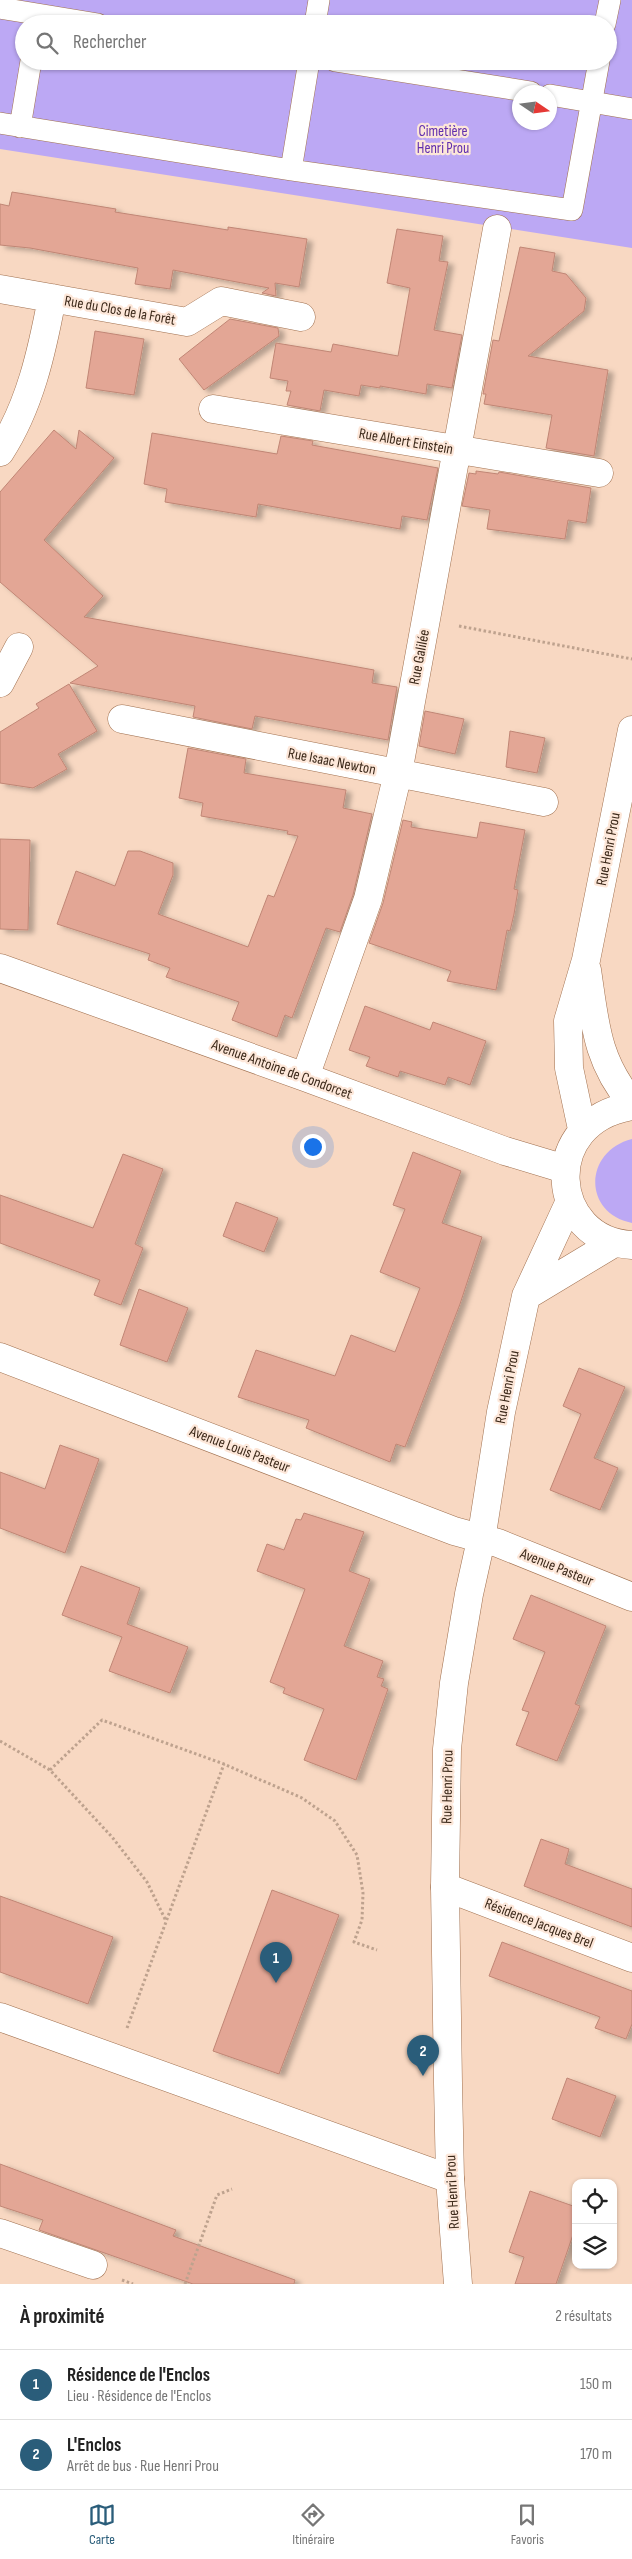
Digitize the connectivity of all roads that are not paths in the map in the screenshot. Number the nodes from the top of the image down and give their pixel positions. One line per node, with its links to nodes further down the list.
1 (320, 0): 5 (lane)
2 (610, 0): 6 (lane)
3 (0, 8): 4 (lane)
4 (39, 13)
5 (318, 15)
6 (607, 15)
7 (28, 70): 15 (lane)
8 (308, 70): 16 (lane)
9 (392, 70): 11 (lane)
10 (597, 70): 13 (lane)
11 (512, 89)
12 (557, 96): 13 (lane)
13 (591, 102): 14 (lane); 16 (lane)
14 (632, 109)
15 (10, 125): 16 (lane)
16 (291, 170)
17 (497, 229): 22 (street, Rue Galilée)
18 (0, 289): 19 (street, Rue du Clos de la Forêt)
19 (52, 298): 20 (street, Rue du Clos de la Forêt); 23 (street, Rue du Clos de la Forêt)
20 (301, 317)
21 (213, 408): 22 (street, Rue Albert Einstein)
22 (458, 450): 24 (street, Rue Albert Einstein); 29 (street, Rue Galilée)
23 (0, 452)
24 (599, 473)
25 (19, 647): 26 (street)
26 (0, 682)
27 (122, 719): 29 (street, Rue Isaac Newton)
28 (631, 734): 31 (street, Rue Henri Prou)
29 (398, 773): 30 (street, Rue Isaac Newton); 33 (street, Rue Galilée)
30 (544, 802)
31 (586, 960): 34 (street, Rue Henri Prou); 35 (street, Rue Henri Prou)
32 (0, 968): 33 (street, Avenue Antoine de Condorcet)
33 (306, 1077): 36 (street, Avenue Antoine de Condorcet)
34 (632, 1104): 35 (street)
35 (582, 1129): 36 (street)
36 (565, 1169): 37 (street)
37 (570, 1201): 38 (street); 39 (street, Rue Henri Prou)
38 (623, 1244): 39 (street)
39 (526, 1296): 41 (street, Rue Henri Prou)
40 (0, 1357): 41 (street, Avenue Louis Pasteur)
41 (481, 1540): 42 (street, Avenue Pasteur); 43 (street, Rue Henri Prou)
42 (632, 1597)
43 (445, 1888): 44 (street, Résidence Jacques Brel); 46 (street, Rue Henri Prou)
44 (632, 1958)
45 (0, 2017): 46 (street)
46 (450, 2179): 49 (street, Rue Henri Prou)
47 (0, 2233): 48 (street)
48 (93, 2265)
49 (458, 2284)

